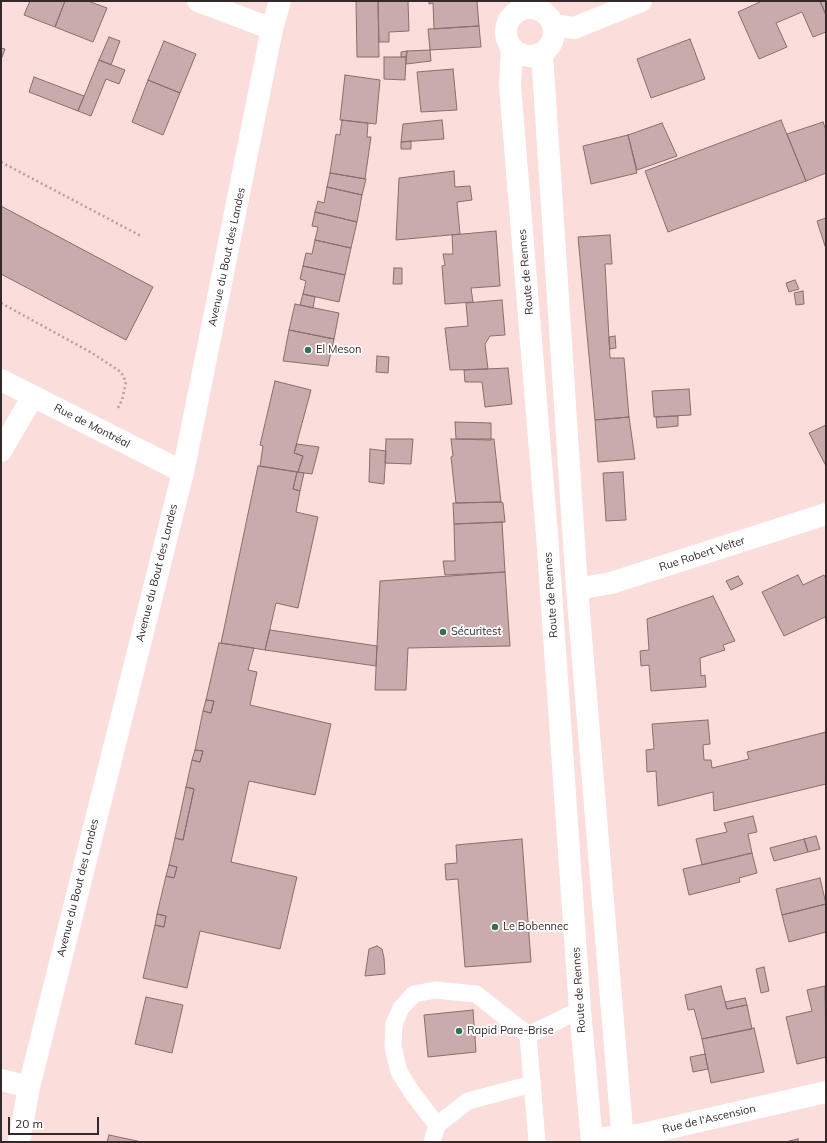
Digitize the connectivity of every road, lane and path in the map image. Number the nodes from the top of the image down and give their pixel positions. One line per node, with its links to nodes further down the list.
1 (198, 1): 6 (main road)
2 (280, 1): 6 (main road, Avenue du Bout des Landes)
3 (641, 1): 5 (main road)
4 (510, 10): 5 (main road); 7 (main road)
5 (543, 12): 8 (main road)
6 (272, 29): 16 (main road, Avenue du Bout des Landes)
7 (512, 48): 8 (main road); 19 (main road, Route de Rennes)
8 (542, 53): 18 (main road)
9 (1, 162): 10 (path)
10 (141, 236)
11 (1, 303): 14 (path)
12 (1, 380): 13 (main road, Rue de Montréal)
13 (33, 396): 14 (main road, Rue de Montréal); 15 (main road)
14 (106, 434): 16 (main road, Rue de Montréal)
15 (1, 451)
16 (183, 472): 23 (main road, Avenue du Bout des Landes)
17 (826, 514): 18 (main road, Rue Robert Velter)
18 (577, 589): 26 (main road)
19 (580, 1010): 20 (lane); 27 (main road, Route de Rennes)
20 (528, 1035): 22 (lane); 25 (lane)
21 (1, 1080): 23 (main road)
22 (532, 1084): 25 (lane); 30 (lane)
23 (29, 1087): 28 (main road, Avenue du Bout des Landes)
24 (826, 1092): 26 (main road, Rue de l'Ascension)
25 (437, 1125): 29 (lane)
26 (623, 1139): 27 (main road, Rue de l'Ascension)
27 (592, 1140)
28 (19, 1142)
29 (432, 1142)
30 (537, 1142)

